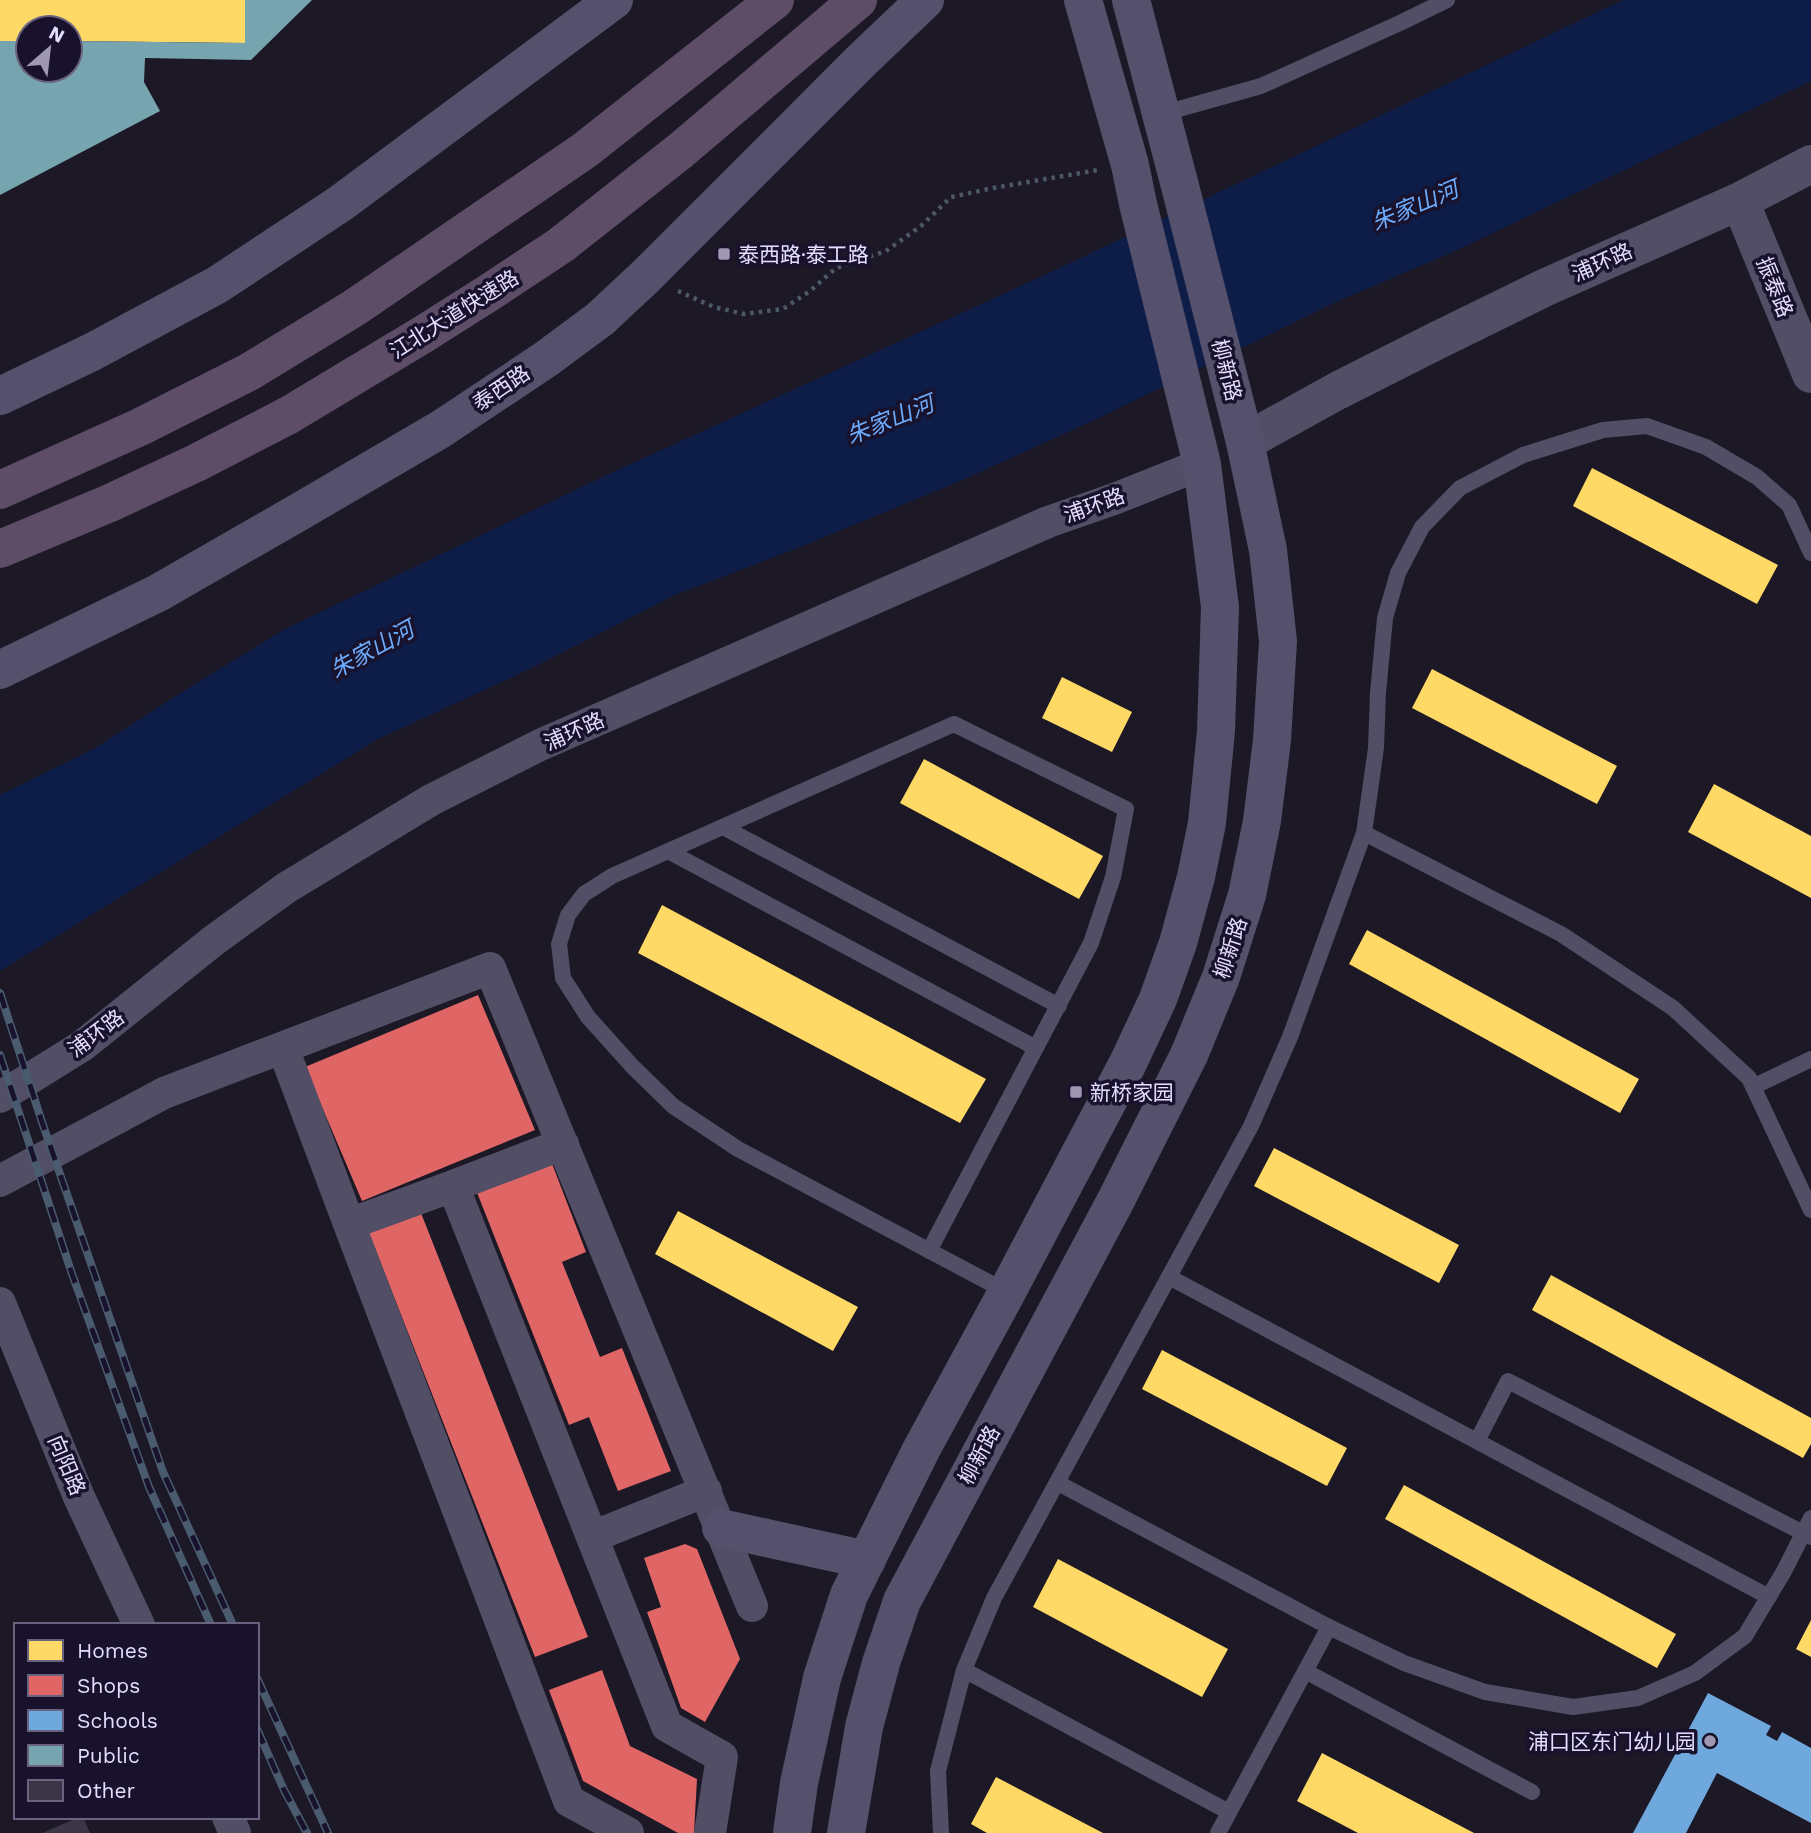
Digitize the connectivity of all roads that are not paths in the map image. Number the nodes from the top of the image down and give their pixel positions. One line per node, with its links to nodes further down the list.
1 (614, 0): 12 (main road)
2 (775, 0): 15 (highway)
3 (858, 0): 16 (highway, 江北大道快速路)
4 (925, 0): 18 (main road, 泰西路)
5 (1083, 0): 14 (main road)
6 (1130, 0): 8 (main road, 柳新路)
7 (1447, 0): 8 (lane)
8 (1161, 114): 13 (main road, 柳新路)
9 (1811, 164): 10 (street, 浦环路)
10 (1740, 201): 11 (street, 振泰路); 13 (street, 浦环路)
11 (1811, 374)
12 (0, 396)
13 (1245, 442): 56 (main road, 柳新路)
14 (1202, 464): 27 (street, 浦环路); 35 (main road)
15 (0, 490)
16 (0, 549)
17 (1811, 553): 20 (lane)
18 (0, 670)
19 (723, 827): 21 (lane); 22 (lane); 22 (lane)
20 (1364, 833): 26 (lane); 34 (lane)
21 (667, 851): 24 (lane); 33 (lane)
22 (1059, 1006): 24 (lane)
23 (282, 1048): 28 (street); 29 (street); 32 (street)
24 (1036, 1048): 33 (lane)
25 (1811, 1059): 26 (lane)
26 (1753, 1087): 31 (lane)
27 (0, 1097)
28 (562, 1144): 30 (street); 39 (street)
29 (0, 1181)
30 (453, 1186): 32 (street); 43 (street)
31 (1811, 1210)
32 (349, 1224): 53 (street)
33 (929, 1251): 35 (lane)
34 (1169, 1277): 37 (lane); 38 (lane)
35 (1007, 1292): 44 (main road)
36 (0, 1303): 47 (street, 向阳路)
37 (1477, 1441): 42 (lane); 45 (lane)
38 (1058, 1483): 48 (lane); 49 (lane)
39 (706, 1491): 41 (street); 43 (street)
40 (1811, 1518): 42 (lane)
41 (720, 1528): 44 (main road); 46 (street)
42 (1807, 1535): 45 (lane)
43 (592, 1537): 54 (street)
44 (867, 1560): 55 (main road)
45 (1769, 1597): 48 (lane)
46 (752, 1606)
47 (138, 1623)
48 (1329, 1627): 50 (lane)
49 (964, 1671): 52 (lane); 57 (lane)
50 (1305, 1671): 51 (lane); 52 (lane)
51 (1532, 1792)
52 (1229, 1812): 58 (lane)
53 (628, 1833)
54 (710, 1833)
55 (792, 1833)
56 (846, 1833)
57 (941, 1833)
58 (1218, 1833)

